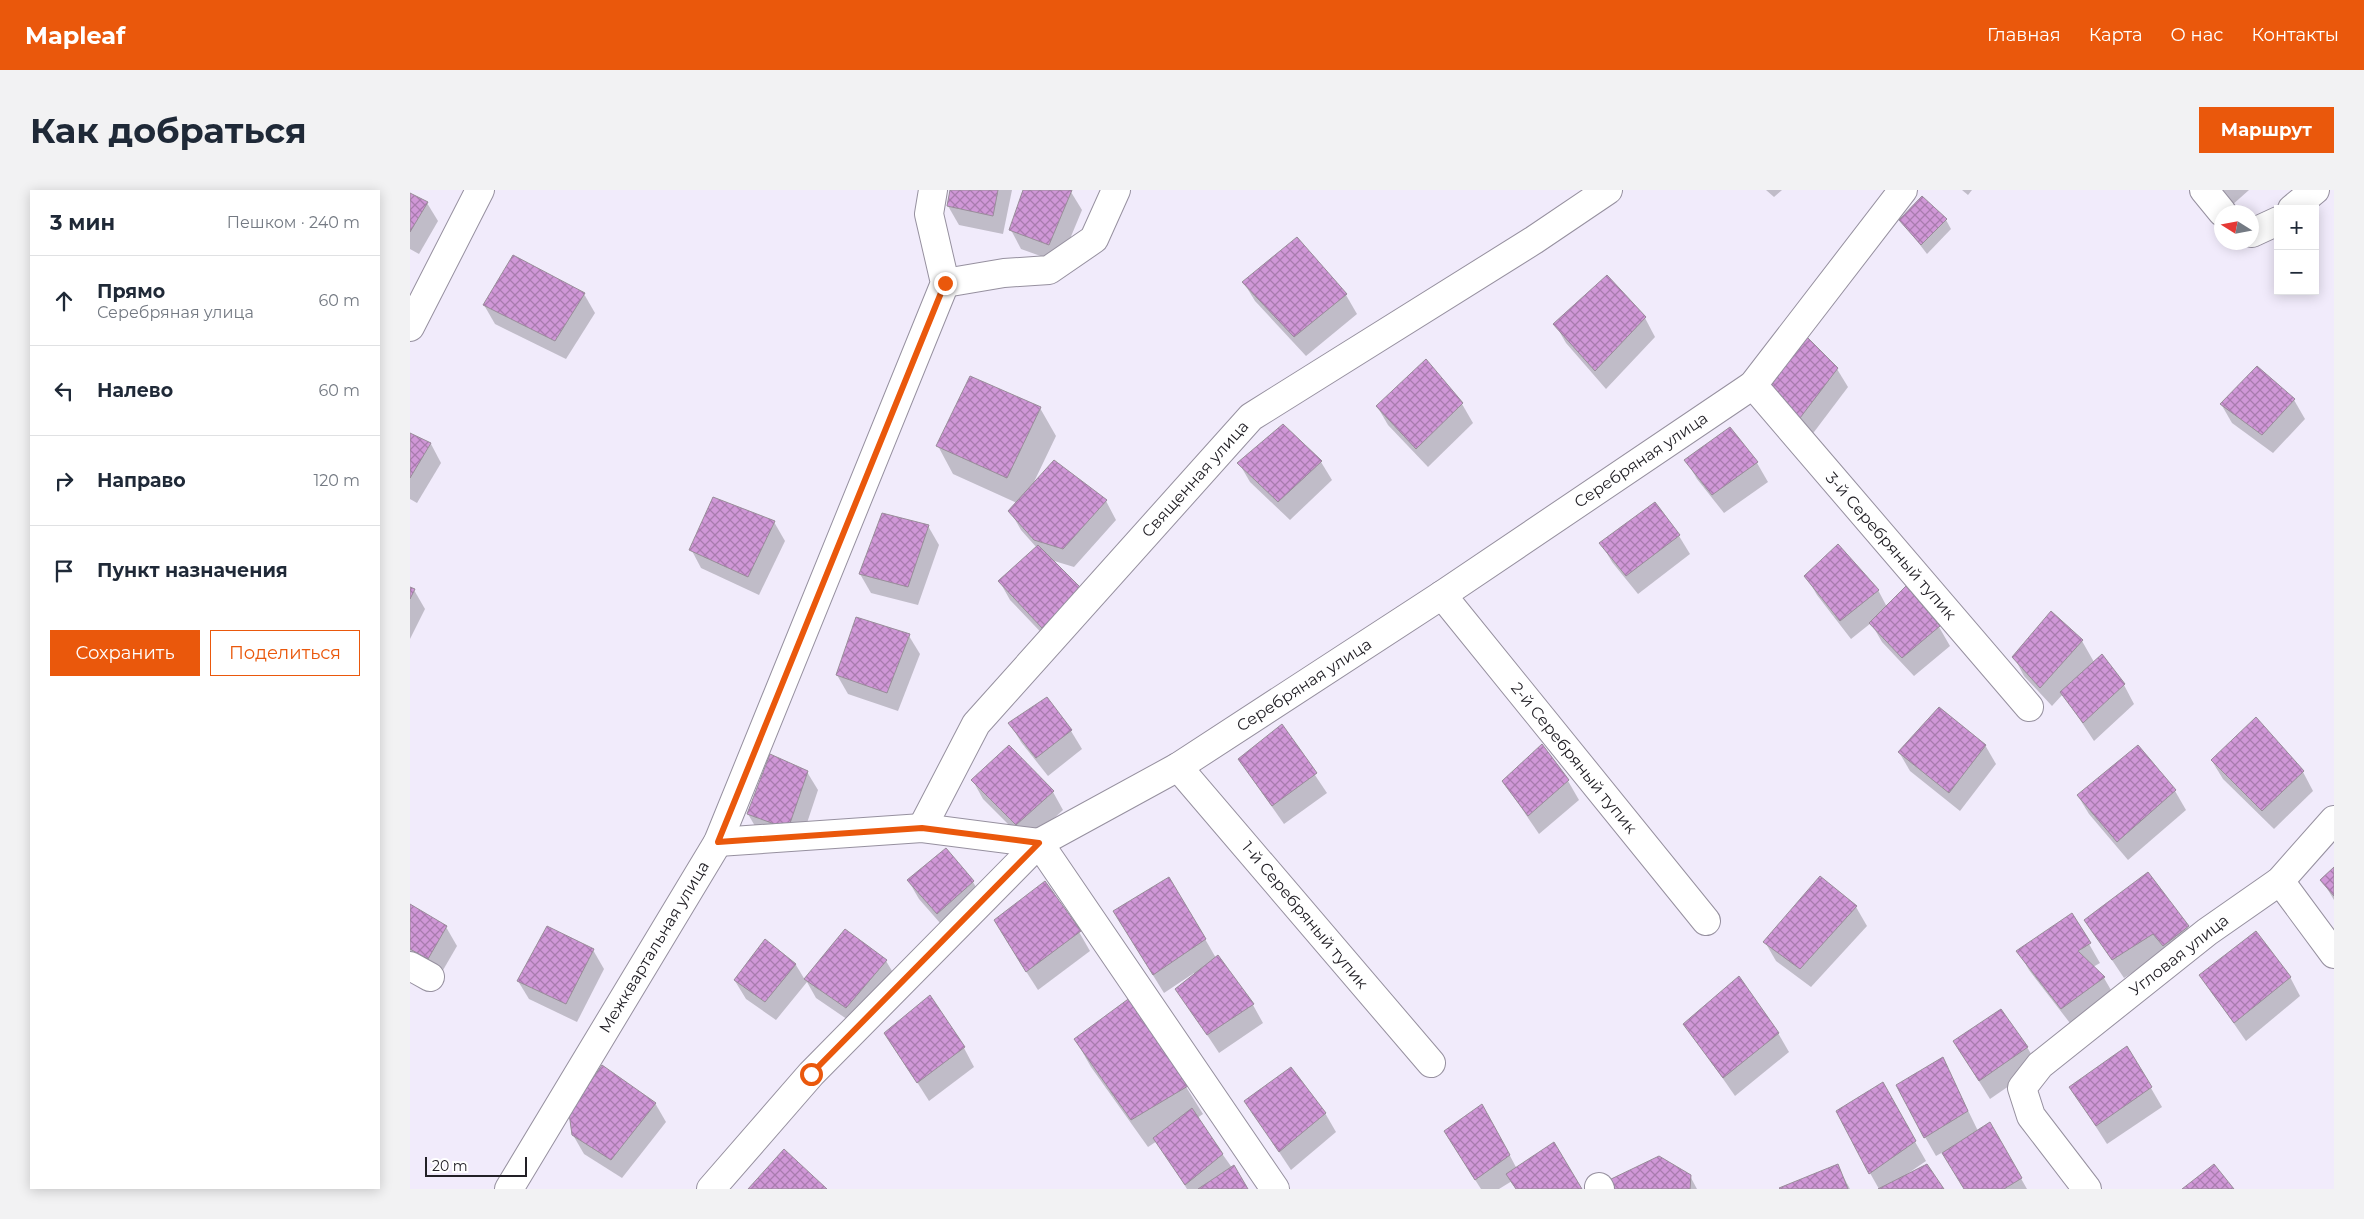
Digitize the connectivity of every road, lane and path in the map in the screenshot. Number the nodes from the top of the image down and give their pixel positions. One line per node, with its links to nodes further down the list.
1 (480, 190): 13 (street)
2 (932, 190): 12 (street)
3 (1116, 190): 12 (street)
4 (1608, 190): 19 (street, Священная улица)
5 (1903, 190): 14 (street, Серебряная улица)
6 (2204, 190): 8 (street)
7 (2314, 190): 9 (street)
8 (2216, 205)
9 (2297, 205)
10 (2274, 223): 11 (street)
11 (2259, 230)
12 (945, 283): 20 (street, Межквартальная улица)
13 (410, 327)
14 (1753, 385): 15 (street, Серебряная улица); 16 (street, 3-й Серебряный тупик)
15 (1442, 595): 17 (street, Серебряная улица); 23 (street, 2-й Серебряный тупик)
16 (2028, 707)
17 (1178, 767): 21 (street, Серебряная улица); 25 (street, 1-й Серебряный тупик)
18 (2334, 820): 22 (street, Угловая улица)
19 (922, 828): 20 (street); 21 (street)
20 (718, 842): 26 (street, Межквартальная улица)
21 (1039, 843): 27 (street, Серебряная улица); 28 (street)
22 (2280, 882): 24 (street); 29 (street, Угловая улица)
23 (1706, 921)
24 (2334, 954)
25 (1431, 1063)
26 (509, 1189)
27 (711, 1189)
28 (1275, 1189)
29 (2087, 1189)

